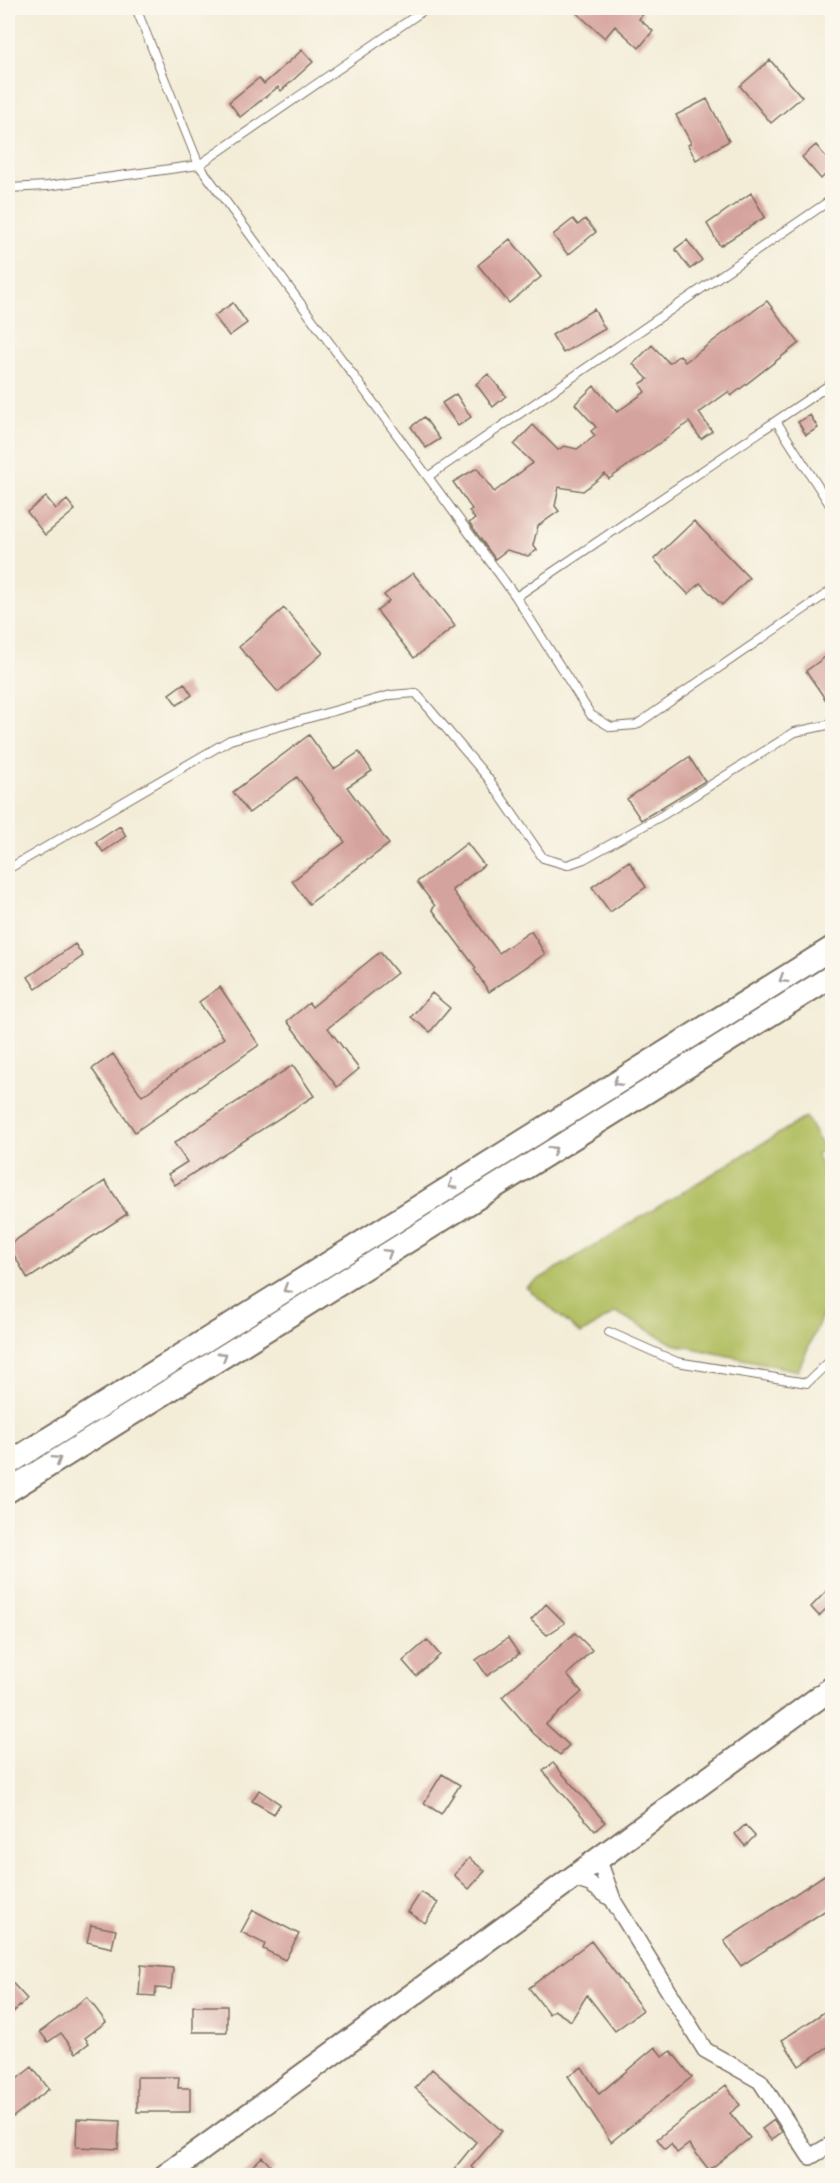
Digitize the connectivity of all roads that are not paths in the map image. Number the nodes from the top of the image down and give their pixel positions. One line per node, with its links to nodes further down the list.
1 (136, 8): 3 (lane)
2 (427, 8): 3 (lane)
3 (199, 165): 4 (lane); 8 (lane)
4 (8, 188)
5 (832, 199): 8 (lane)
6 (832, 382): 7 (lane)
7 (776, 421): 9 (lane); 11 (lane)
8 (429, 476): 11 (lane)
9 (832, 508)
10 (832, 590): 11 (lane)
11 (516, 597)
12 (832, 724): 13 (lane)
13 (8, 869)
14 (832, 948): 18 (main road, one-way to 18)
15 (832, 976): 19 (main road, one-way to 15)
16 (609, 1332): 17 (lane)
17 (832, 1359)
18 (8, 1464)
19 (8, 1491)
20 (832, 1688): 21 (main road)
21 (598, 1858): 22 (main road); 23 (street)
22 (571, 1878): 23 (street); 25 (main road)
23 (614, 1902): 24 (street)
24 (832, 2144)
25 (165, 2175)

